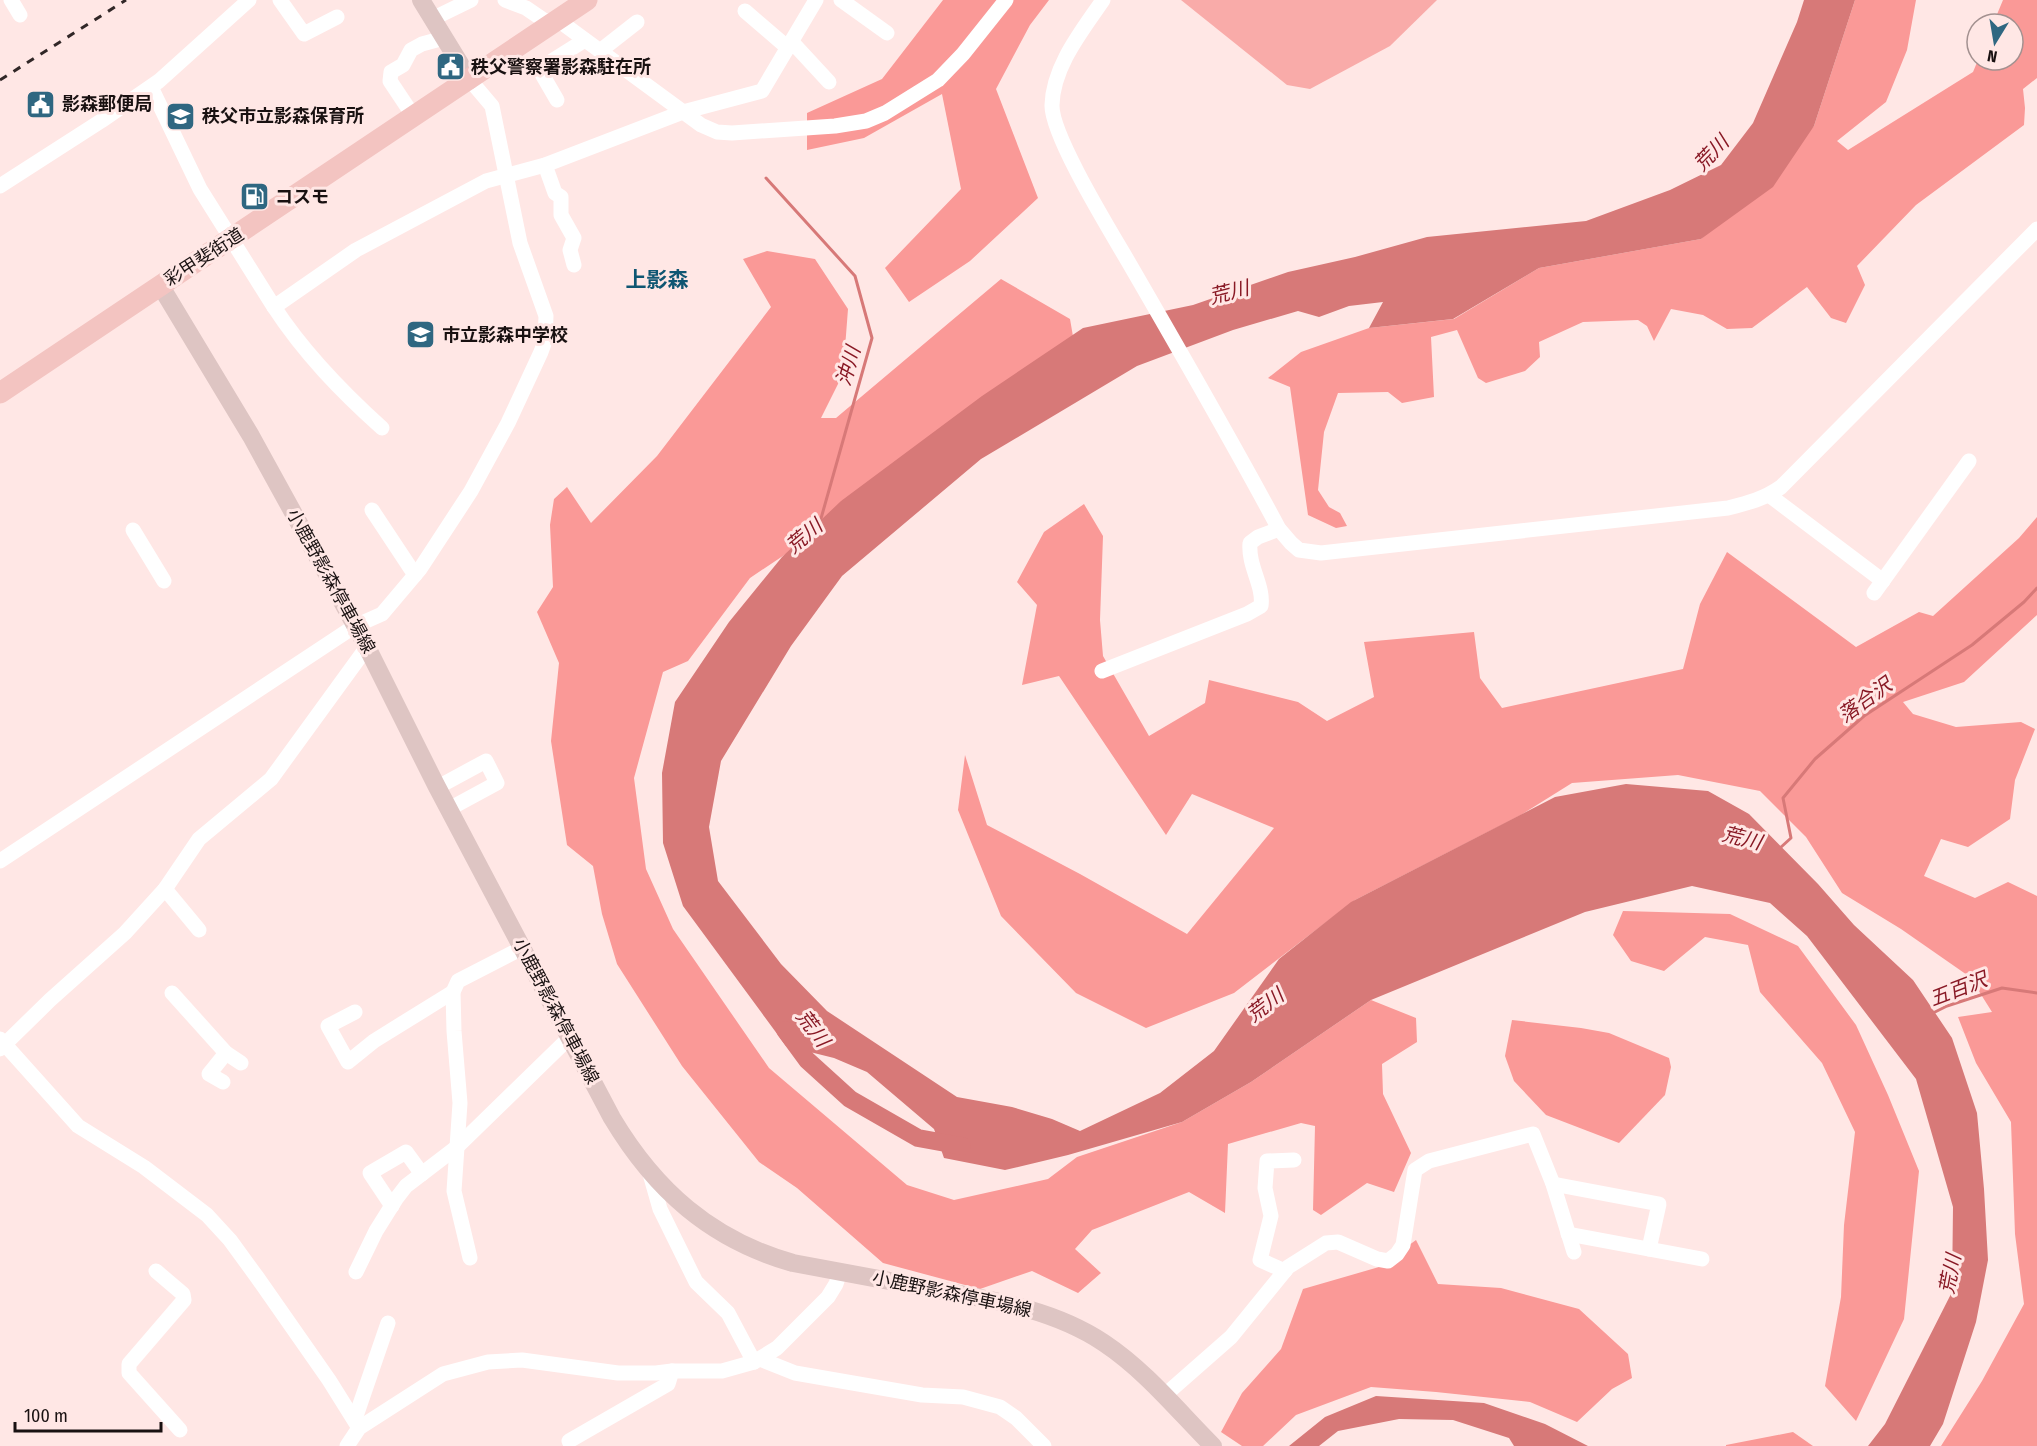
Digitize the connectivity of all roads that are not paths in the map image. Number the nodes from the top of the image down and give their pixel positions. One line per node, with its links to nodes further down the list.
1 (11, 0): 13 (street)
2 (249, 0): 25 (street)
3 (280, 0): 14 (street)
4 (421, 0): 15 (main road)
5 (471, 0): 15 (street)
6 (505, 0): 16 (street)
7 (587, 0): 16 (highway, 彩甲斐街道)
8 (816, 0): 21 (street)
9 (841, 0): 18 (street)
10 (1006, 0): 27 (street)
11 (1103, 0): 42 (street)
12 (745, 11): 21 (street)
13 (20, 15)
14 (337, 17)
15 (432, 19): 19 (main road)
16 (558, 20): 20 (street); 23 (highway, 彩甲斐街道)
17 (636, 22): 22 (street)
18 (887, 33)
19 (444, 38): 23 (main road); 28 (street)
20 (585, 40): 22 (street); 26 (street)
21 (790, 45): 24 (street); 27 (street)
22 (600, 51): 27 (street)
23 (470, 80): 28 (highway, 彩甲斐街道); 30 (street)
24 (829, 82)
25 (151, 87): 31 (street); 33 (street)
26 (557, 100)
27 (683, 112): 29 (street)
28 (414, 117): 33 (highway, 彩甲斐街道)
29 (545, 165): 30 (street); 34 (street)
30 (506, 175): 36 (street); 44 (street)
31 (0, 186)
32 (2037, 229): 40 (street)
33 (232, 239): 35 (highway, 彩甲斐街道); 36 (street)
34 (574, 265)
35 (160, 285): 37 (highway, 彩甲斐街道); 46 (main road, 小鹿野影森停車場線)
36 (274, 307): 38 (street)
37 (0, 393)
38 (382, 428)
39 (1969, 461): 40 (street)
40 (1769, 495): 42 (street)
41 (372, 510): 44 (street)
42 (1279, 529): 48 (street)
43 (133, 530): 45 (street)
44 (416, 575): 46 (street)
45 (164, 581)
46 (355, 626): 47 (main road, 小鹿野影森停車場線); 51 (street)
47 (367, 647): 49 (main road, 小鹿野影森停車場線); 52 (street)
48 (1102, 671)
49 (438, 787): 50 (main road, 小鹿野影森停車場線); 50 (street)
50 (449, 809): 54 (main road, 小鹿野影森停車場線)
51 (0, 861)
52 (165, 889): 53 (street); 59 (street)
53 (199, 930)
54 (522, 948): 55 (street); 58 (main road, 小鹿野影森停車場線)
55 (453, 992): 57 (street); 63 (street)
56 (172, 993): 60 (street)
57 (356, 1012)
58 (570, 1037): 63 (street); 66 (main road, 小鹿野影森停車場線)
59 (2, 1044): 82 (street)
60 (226, 1053): 61 (street); 62 (street)
61 (241, 1063)
62 (223, 1082)
63 (457, 1147): 65 (street); 72 (street)
64 (1294, 1160): 74 (street)
65 (422, 1174): 68 (street); 68 (street)
66 (650, 1174): 77 (main road, 小鹿野影森停車場線); 79 (street)
67 (1553, 1184): 69 (street); 70 (street); 74 (street)
68 (392, 1206): 76 (street)
69 (1568, 1234): 70 (street); 71 (street)
70 (1649, 1249): 73 (street)
71 (1574, 1252)
72 (470, 1258)
73 (1702, 1259)
74 (1285, 1270): 81 (street)
75 (156, 1271): 83 (street)
76 (356, 1272)
77 (840, 1272): 79 (street); 81 (main road, 小鹿野影森停車場線)
78 (388, 1323): 82 (street)
79 (757, 1360): 80 (street); 87 (street)
80 (672, 1371): 82 (street); 84 (street)
81 (1165, 1395): 85 (main road, 小鹿野影森停車場線)
82 (357, 1424): 86 (street)
83 (180, 1430)
84 (569, 1441)
85 (1211, 1444)
86 (347, 1446)
87 (1044, 1446)

